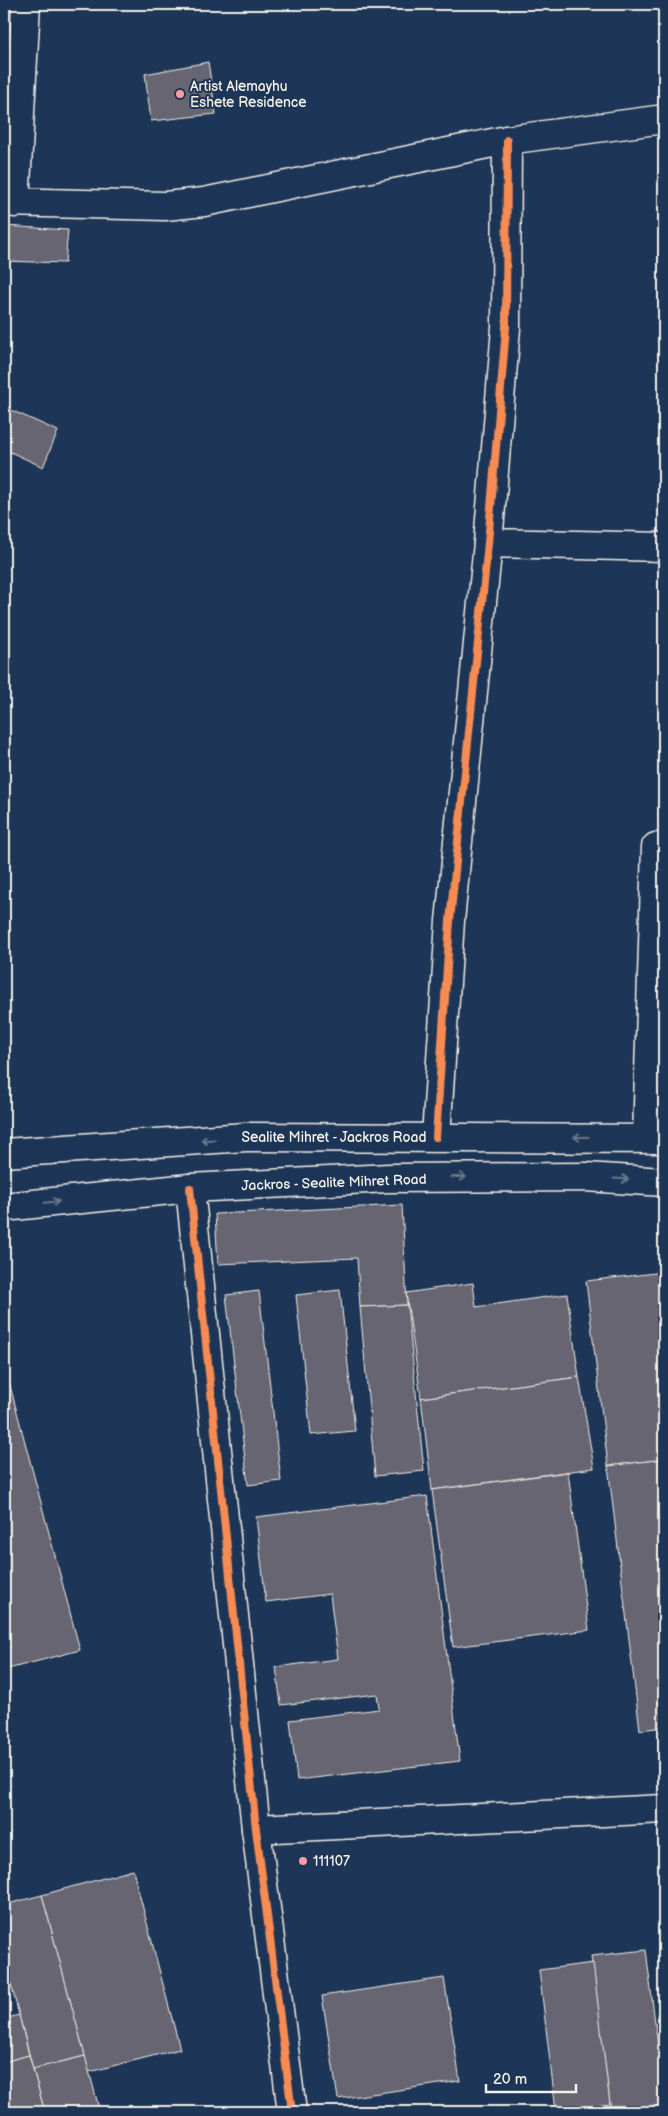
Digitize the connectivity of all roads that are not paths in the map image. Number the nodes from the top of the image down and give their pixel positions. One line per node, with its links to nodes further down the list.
1 (26, 4): 4 (street)
2 (664, 119): 3 (street)
3 (507, 140): 4 (street); 5 (street)
4 (10, 202)
5 (488, 543): 6 (street); 8 (street)
6 (664, 547)
7 (656, 847): 9 (street)
8 (436, 1137): 9 (street, Sealite Mihret - Jackros Road, one-way to 8); 10 (street, Sealite Mihret - Jackros Road, one-way to 10)
9 (656, 1138)
10 (4, 1153)
11 (664, 1182): 12 (street, Jackros - Sealite Mihret Road, one-way to 11)
12 (190, 1188): 13 (street, Jackros - Sealite Mihret Road, one-way to 12); 15 (street)
13 (4, 1207)
14 (664, 1809): 15 (street)
15 (256, 1829): 16 (street)
16 (292, 2112)

